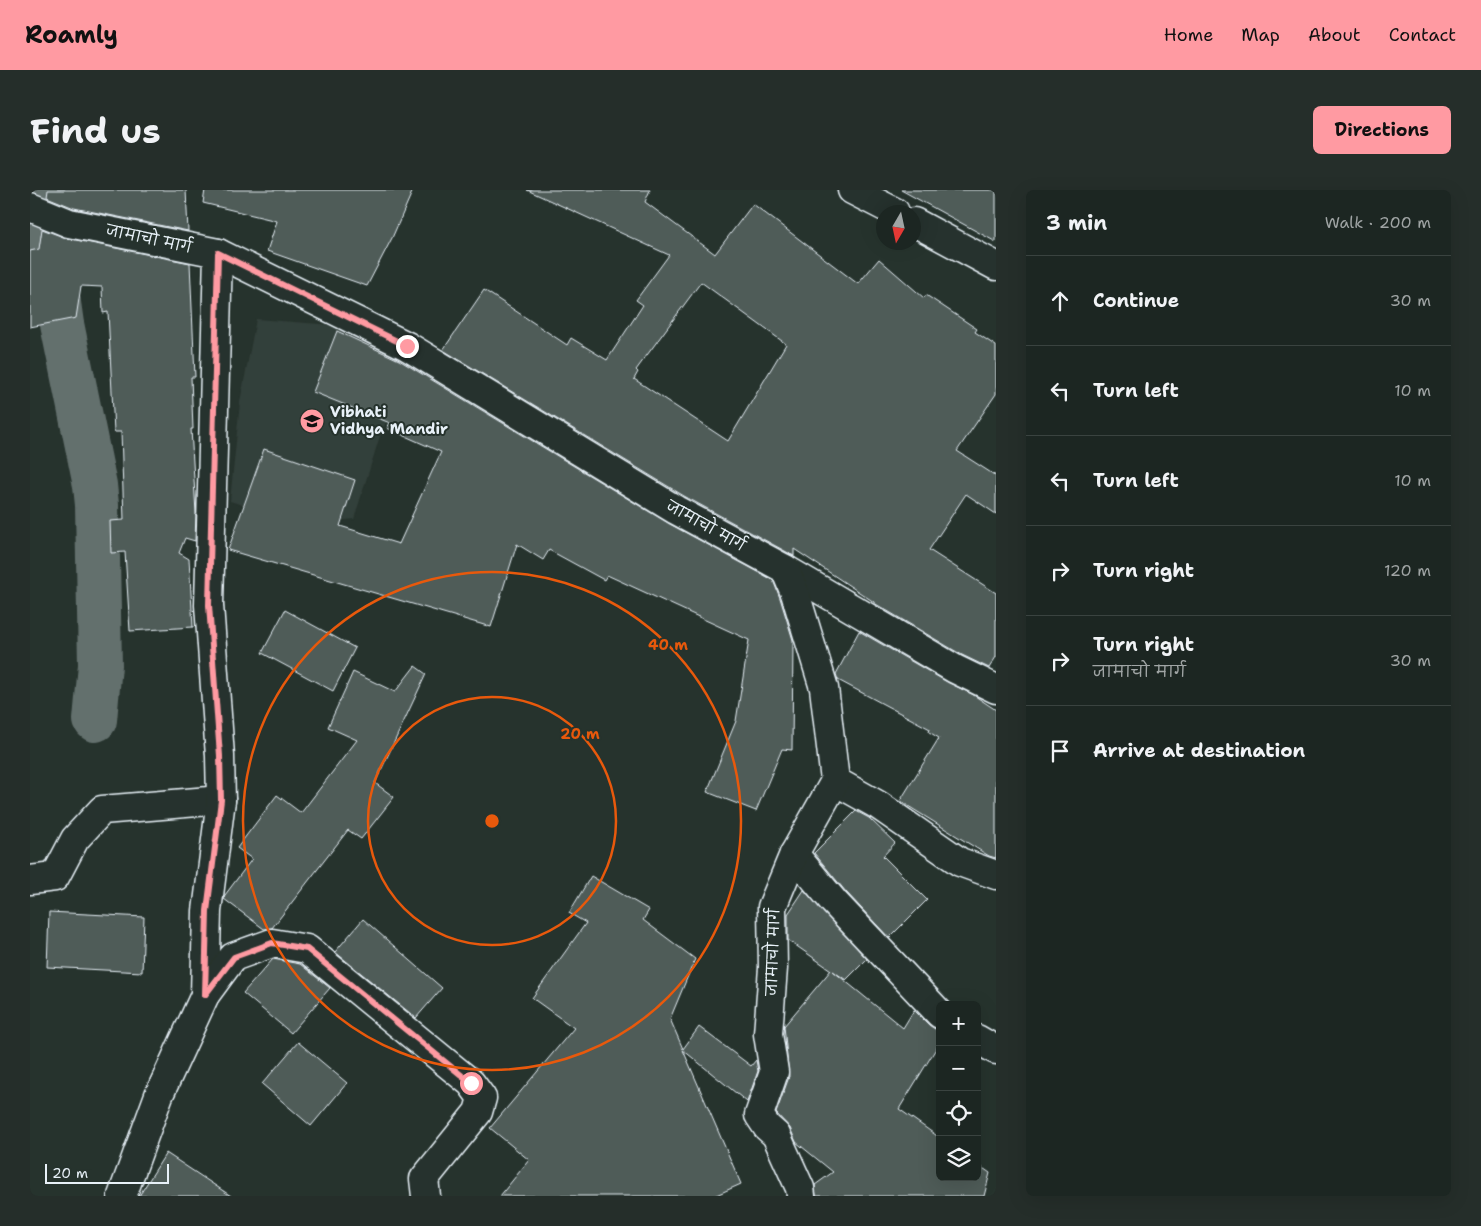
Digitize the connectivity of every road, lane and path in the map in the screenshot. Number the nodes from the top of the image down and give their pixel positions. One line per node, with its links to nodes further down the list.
1 (852, 190): 2 (street)
2 (881, 205)
3 (30, 207): 5 (street, जामाचो मार्ग)
4 (921, 226): 6 (street)
5 (218, 253): 7 (street, जामाचो मार्ग); 10 (street)
6 (996, 266)
7 (786, 569): 8 (street, जामाचो मार्ग); 9 (street)
8 (996, 689)
9 (835, 780): 11 (street, जामाचो मार्ग); 12 (street)
10 (221, 800): 13 (street); 14 (street)
11 (794, 854): 15 (street); 20 (street, जामाचो मार्ग)
12 (996, 875)
13 (30, 880)
14 (205, 995): 18 (street); 19 (street)
15 (936, 1010)
16 (981, 1041): 17 (street)
17 (996, 1050)
18 (122, 1196)
19 (426, 1196)
20 (801, 1196)

